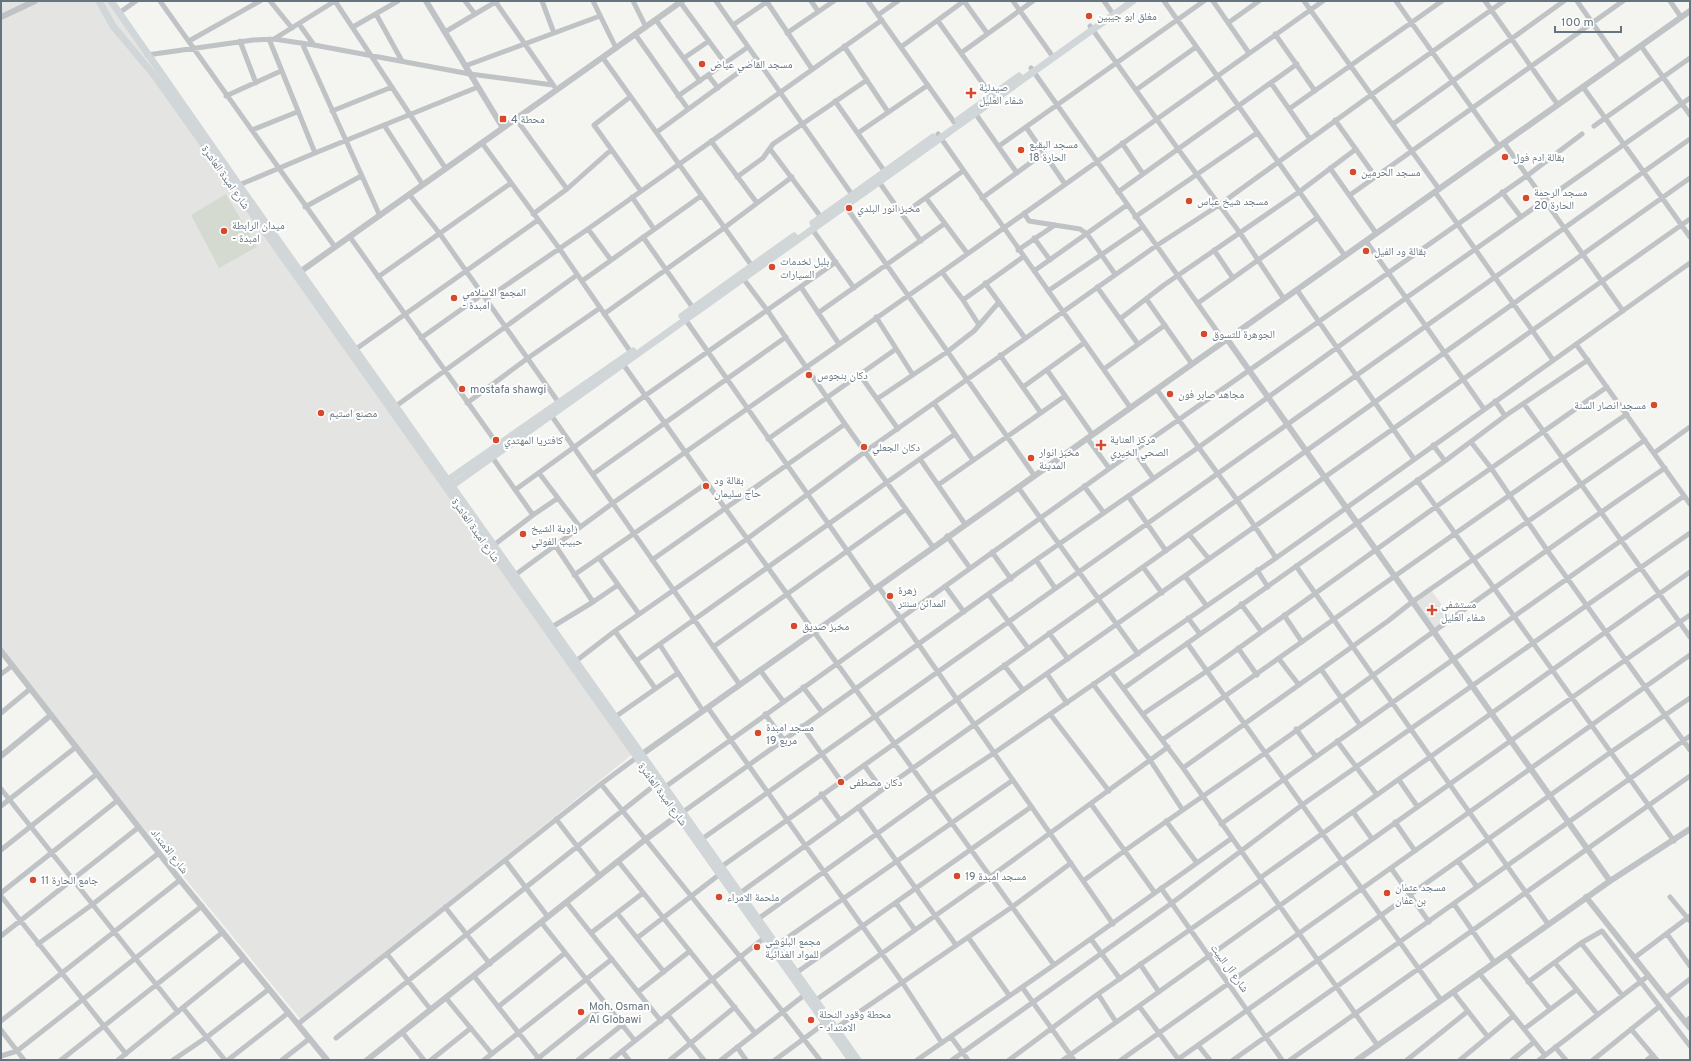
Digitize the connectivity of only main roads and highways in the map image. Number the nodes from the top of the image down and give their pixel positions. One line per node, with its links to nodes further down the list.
1 (99, 1): 10 (main road, شارع امبدة العاشرة)
2 (111, 1): 10 (main road, شارع امبدة العاشرة)
3 (1126, 1): 5 (main road)
4 (1133, 1): 5 (main road)
5 (1091, 28): 6 (main road); 6 (main road)
6 (1032, 70): 7 (main road); 7 (main road)
7 (939, 136): 8 (main road); 8 (main road)
8 (854, 197): 9 (main road)
9 (843, 204): 11 (main road); 11 (main road)
10 (298, 273): 14 (main road, شارع امبدة العاشرة); 14 (main road, شارع امبدة العاشرة)
11 (741, 277): 12 (main road); 12 (main road)
12 (632, 354): 13 (main road); 13 (main road)
13 (578, 393): 14 (main road); 14 (main road)
14 (448, 484): 15 (main road, شارع امبدة العاشرة); 15 (main road, شارع امبدة العاشرة)
15 (639, 756): 16 (main road, شارع امبدة العاشرة); 16 (main road, شارع امبدة العاشرة)
16 (680, 814): 17 (main road, شارع امبدة العاشرة); 17 (main road, شارع امبدة العاشرة)
17 (721, 870): 18 (main road, شارع امبدة العاشرة); 18 (main road, شارع امبدة العاشرة)
18 (807, 993): 19 (main road, شارع امبدة العاشرة); 19 (main road, شارع امبدة العاشرة)
19 (848, 1051): 20 (main road, شارع امبدة العاشرة); 21 (main road, شارع امبدة العاشرة)
20 (851, 1060)
21 (858, 1060)

